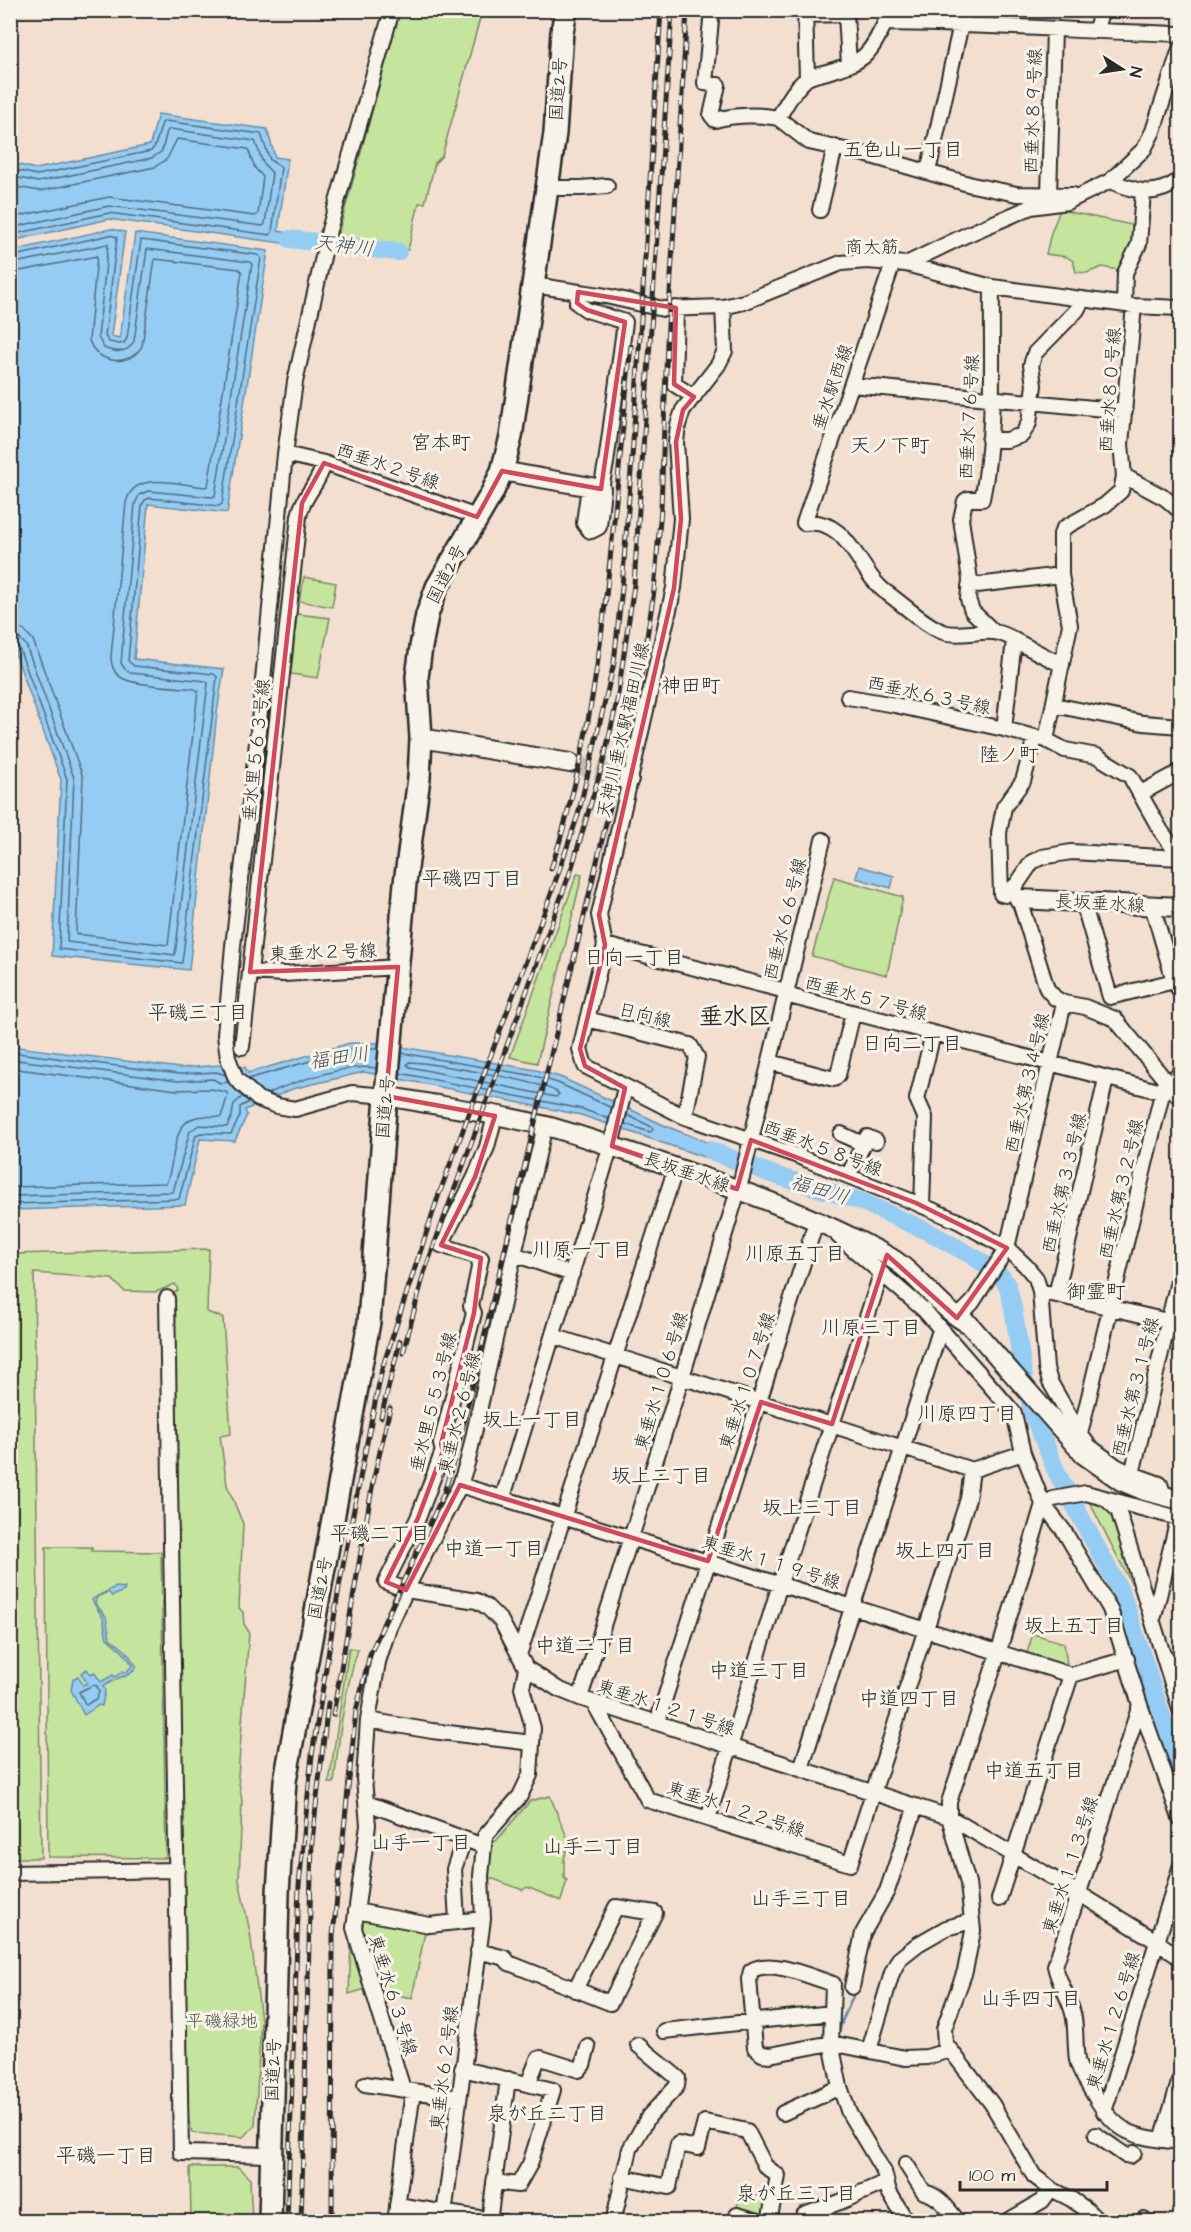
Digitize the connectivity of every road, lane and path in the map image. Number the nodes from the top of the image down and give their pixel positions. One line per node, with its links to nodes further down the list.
1 (392, 10): 41 (street)
2 (566, 10): 21 (highway, 国道2号)
3 (712, 10): 15 (street)
4 (968, 10): 8 (street)
5 (1102, 10): 10 (street)
6 (805, 13): 13 (street); 14 (street)
7 (929, 17): 8 (street); 13 (street)
8 (961, 24): 9 (street); 17 (street)
9 (1054, 30): 10 (street); 23 (street, 西垂水８９号線)
10 (1095, 31): 11 (street)
11 (1180, 34)
12 (1180, 49): 19 (street)
13 (849, 66): 14 (street)
14 (807, 78): 15 (street)
15 (778, 118): 16 (street)
16 (835, 147): 17 (street); 25 (street)
17 (928, 172): 23 (street)
18 (1180, 180): 22 (street)
19 (1110, 181): 22 (street); 24 (street)
20 (608, 186): 21 (street)
21 (547, 188): 27 (highway, 国道2号)
22 (1143, 192): 31 (street, 西垂水８０号線)
23 (1049, 194): 24 (street)
24 (1084, 195): 26 (street)
25 (820, 210)
26 (899, 264): 28 (street, 商大筋); 32 (street, 商大筋); 35 (street, 垂水駅西線)
27 (532, 285): 29 (street, 商大筋); 43 (highway, 国道2号)
28 (992, 287): 30 (street, 商大筋); 37 (street, 西垂水７６号線)
29 (578, 292): 33 (street, 商大筋); 45 (street)
30 (1083, 299): 31 (street, 商大筋); 38 (street)
31 (1129, 305): 34 (street, 商大筋); 39 (street, 西垂水８０号線)
32 (723, 307): 33 (street, 商大筋); 36 (street, 天神川垂水駅福田川線)
33 (676, 308): 36 (street)
34 (1180, 308)
35 (852, 385): 37 (street); 50 (street, 垂水駅西線)
36 (694, 397): 68 (street, 天神川垂水駅福田川線)
37 (991, 397): 38 (street); 40 (street, 西垂水７６号線)
38 (1032, 403): 39 (street); 40 (street)
39 (1125, 411): 44 (street, 西垂水８０号線)
40 (989, 440): 49 (street, 西垂水７６号線)
41 (285, 454): 42 (street, 西垂水２号線); 83 (street)
42 (324, 463): 47 (street, 西垂水２号線); 70 (street, 垂水里５６３号線)
43 (502, 471): 45 (main road); 47 (highway, 国道2号)
44 (1124, 476): 46 (street); 48 (street)
45 (596, 488)
46 (1180, 511)
47 (477, 517): 57 (highway, 国道2号)
48 (1061, 575): 49 (street); 52 (street, 西垂水第３４号線)
49 (969, 586): 50 (street, 西垂水７６号線)
50 (992, 630): 51 (street)
51 (1014, 640): 52 (street); 56 (street)
52 (1062, 665): 54 (street, 西垂水第３４号線)
53 (848, 697): 56 (street, 西垂水６３号線)
54 (1054, 705): 55 (street); 58 (street, 西垂水第３４号線)
55 (1180, 726)
56 (1004, 729): 58 (street, 西垂水６３号線)
57 (421, 738): 59 (main road); 69 (highway, 国道2号)
58 (1041, 739): 61 (street, 西垂水６３号線); 64 (street, 西垂水第３４号線)
59 (570, 763)
60 (1180, 772): 61 (street)
61 (1141, 794): 63 (street, 西垂水６３号線)
62 (823, 840): 72 (street, 西垂水６６号線)
63 (1180, 857): 64 (street)
64 (1008, 896): 65 (main road, 長坂垂水線); 73 (street, 西垂水第３４号線)
65 (1083, 902): 66 (main road, 長坂垂水線); 71 (street)
66 (1152, 905): 67 (main road, 長坂垂水線); 71 (street)
67 (1180, 907)
68 (605, 945): 72 (street, 西垂水５７号線); 75 (street, 天神川垂水駅福田川線)
69 (398, 967): 70 (street, 東垂水２号線); 83 (highway, 国道2号)
70 (250, 972): 77 (street, 垂水里５６３号線)
71 (1177, 981)
72 (786, 991): 74 (street, 西垂水５７号線); 78 (street, 西垂水６６号線)
73 (1064, 1003): 79 (street, 西垂水第３４号線); 81 (street)
74 (853, 1013): 76 (street, 西垂水５７号線); 78 (street)
75 (587, 1019): 82 (street, 天神川垂水駅福田川線); 86 (street, 日向線)
76 (933, 1034): 79 (street, 西垂水５７号線); 94 (street)
77 (242, 1047)
78 (770, 1062): 90 (street, 西垂水６６号線)
79 (1050, 1065): 80 (street, 西垂水５７号線); 96 (street, 西垂水第３４号線)
80 (1106, 1079): 81 (street, 西垂水５７号線); 102 (street, 西垂水第３３号線)
81 (1171, 1080): 84 (street); 104 (street, 西垂水第３２号線)
82 (625, 1088): 86 (street, 西垂水５８号線); 89 (street)
83 (386, 1089): 85 (main road, 長坂垂水線); 195 (highway, 国道2号)
84 (1180, 1098)
85 (495, 1116): 87 (main road, 長坂垂水線); 128 (street, 垂水里５５３号線)
86 (685, 1117): 90 (street, 西垂水５８号線)
87 (545, 1126): 89 (main road, 長坂垂水線); 97 (street, 東垂水２６号線)
88 (841, 1134): 92 (street)
89 (613, 1140): 91 (main road, 長坂垂水線); 99 (street)
90 (750, 1144): 92 (street, 西垂水５８号線); 93 (street, 東垂水１０６号線)
91 (676, 1167): 93 (main road, 長坂垂水線); 109 (street)
92 (848, 1176): 94 (street, 西垂水５８号線)
93 (739, 1183): 95 (main road, 長坂垂水線); 110 (street, 東垂水１０６号線)
94 (922, 1206): 96 (street, 西垂水５８号線)
95 (822, 1225): 100 (street); 105 (main road, 長坂垂水線); 111 (street, 東垂水１０７号線)
96 (1005, 1251): 101 (street, 西垂水５８号線); 105 (street, 西垂水第３４号線)
97 (514, 1254): 99 (street); 119 (street, 東垂水２６号線)
98 (1180, 1273): 106 (street, 西垂水第３１号線)
99 (572, 1274): 108 (street)
100 (880, 1274): 107 (street); 112 (street)
101 (1040, 1291): 102 (street); 113 (street)
102 (1056, 1295): 104 (street)
103 (167, 1298): 160 (street)
104 (1111, 1308): 106 (street); 113 (street, 西垂水第３２号線)
105 (957, 1318): 116 (main road, 長坂垂水線)
106 (1175, 1323): 118 (street, 西垂水第３１号線)
107 (940, 1330): 114 (street); 115 (street)
108 (553, 1336): 109 (street); 120 (street)
109 (615, 1356): 110 (street); 125 (street)
110 (682, 1377): 111 (street); 126 (street, 東垂水１０６号線)
111 (760, 1401): 112 (street); 127 (street, 東垂水１０７号線)
112 (832, 1424): 114 (street); 129 (street)
113 (1080, 1434): 118 (street)
114 (903, 1448): 117 (street); 131 (street)
115 (1023, 1453): 117 (street); 123 (street)
116 (1082, 1461): 122 (main road, 長坂垂水線); 124 (main road, 長坂垂水線)
117 (972, 1470): 133 (street)
118 (1132, 1474): 122 (street)
119 (460, 1485): 120 (street, 東垂水１１９号線); 130 (street, 東垂水２６号線)
120 (503, 1497): 125 (street, 東垂水１１９号線)
121 (1103, 1497): 123 (street); 124 (street); 132 (street)
122 (1172, 1498)
123 (1048, 1502): 134 (street); 137 (street)
124 (1180, 1513): 132 (street)
125 (564, 1516): 126 (street, 東垂水１１９号線); 135 (street)
126 (630, 1537): 127 (street, 東垂水１１９号線); 141 (street, 東垂水１０６号線)
127 (708, 1561): 129 (street, 東垂水１１９号線); 146 (street, 東垂水１０７号線)
128 (386, 1582): 130 (street, 東垂水１２１号線)
129 (780, 1584): 131 (street, 東垂水１１９号線); 148 (street)
130 (406, 1590): 135 (street, 東垂水１２１号線); 145 (street, 東垂水２６号線)
131 (854, 1607): 133 (street, 東垂水１１９号線); 149 (street)
132 (1153, 1618): 136 (street)
133 (925, 1630): 134 (street, 東垂水１１９号線); 150 (street)
134 (998, 1654): 140 (street, 東垂水１１９号線); 153 (street)
135 (519, 1655): 139 (street, 東垂水１２１号線)
136 (1164, 1658): 138 (street); 144 (street)
137 (1127, 1659): 140 (street); 143 (street)
138 (1180, 1663)
139 (526, 1668): 141 (street, 東垂水１２１号線); 147 (street)
140 (1071, 1675): 158 (street)
141 (580, 1698): 142 (street, 東垂水１２１号線)
142 (594, 1703): 146 (street, 東垂水１２１号線); 155 (street, 東垂水１２２号線)
143 (1140, 1705): 154 (street); 162 (street, 東垂水１１３号線)
144 (1180, 1709)
145 (368, 1719): 147 (street); 151 (street, 東垂水２６号線)
146 (657, 1723): 148 (street, 東垂水１２１号線)
147 (532, 1743): 157 (street)
148 (730, 1747): 149 (street, 東垂水１２１号線); 155 (street)
149 (801, 1769): 150 (street, 東垂水１２１号線)
150 (872, 1792): 152 (street, 東垂水１２１号線); 155 (street, 東垂水１２２号線)
151 (367, 1803): 156 (street); 164 (street, 東垂水２６号線)
152 (916, 1806): 153 (street, 東垂水１２１号線); 171 (street)
153 (949, 1817): 158 (street, 東垂水１２１号線); 166 (street)
154 (1180, 1818)
155 (708, 1819)
156 (464, 1839): 157 (street); 167 (street)
157 (483, 1846): 165 (street, 東垂水６２号線)
158 (1013, 1856): 162 (street, 東垂水１２１号線); 163 (street)
159 (1180, 1868): 168 (street, 東垂水１２６号線)
160 (177, 1870): 161 (street); 195 (street)
161 (10, 1873)
162 (1080, 1894): 168 (street, 東垂水１２１号線); 189 (street, 東垂水１１３号線)
163 (999, 1899)
164 (356, 1911): 167 (street); 187 (street, 東垂水６３号線)
165 (483, 1919): 167 (street); 169 (street, 東垂水６２号線)
166 (972, 1921): 179 (street); 180 (street)
167 (457, 1922)
168 (1156, 1941): 170 (street, 東垂水１２１号線); 189 (street, 東垂水１２６号線)
169 (478, 1951): 172 (street); 181 (street, 東垂水６２号線)
170 (1180, 1958)
171 (852, 1987)
172 (575, 1990): 172 (street)
173 (832, 2013): 174 (street); 174 (street); 176 (street)
174 (753, 2022): 175 (street); 176 (street)
175 (664, 2031)
176 (831, 2043): 179 (street); 186 (street)
177 (638, 2045): 197 (street)
178 (588, 2047): 185 (street)
179 (869, 2050): 180 (street)
180 (950, 2050): 200 (street)
181 (462, 2069): 182 (street); 188 (street, 東垂水６２号線)
182 (508, 2079): 185 (street); 199 (street)
183 (1180, 2079): 192 (street)
184 (366, 2084): 187 (street)
185 (528, 2084): 199 (street)
186 (840, 2087): 190 (street); 198 (street)
187 (408, 2090): 188 (street); 201 (street)
188 (459, 2098): 202 (street, 東垂水６２号線)
189 (1104, 2112): 192 (street)
190 (783, 2113)
191 (1096, 2135): 194 (street)
192 (1162, 2140): 193 (street)
193 (1180, 2142)
194 (1134, 2153)
195 (270, 2155): 205 (highway, 国道2号)
196 (906, 2164): 214 (street)
197 (622, 2177): 208 (street); 211 (street)
198 (886, 2181): 212 (street); 213 (street)
199 (494, 2182): 203 (street)
200 (1051, 2189): 204 (street); 215 (street)
201 (397, 2205): 202 (street); 206 (street)
202 (444, 2217): 203 (street)
203 (489, 2220): 207 (street)
204 (1010, 2221)
205 (270, 2222)
206 (395, 2222)
207 (504, 2222)
208 (613, 2222)
209 (736, 2222): 210 (street)
210 (762, 2222)
211 (769, 2222)
212 (802, 2222)
213 (907, 2222)
214 (959, 2222)
215 (1099, 2222)

